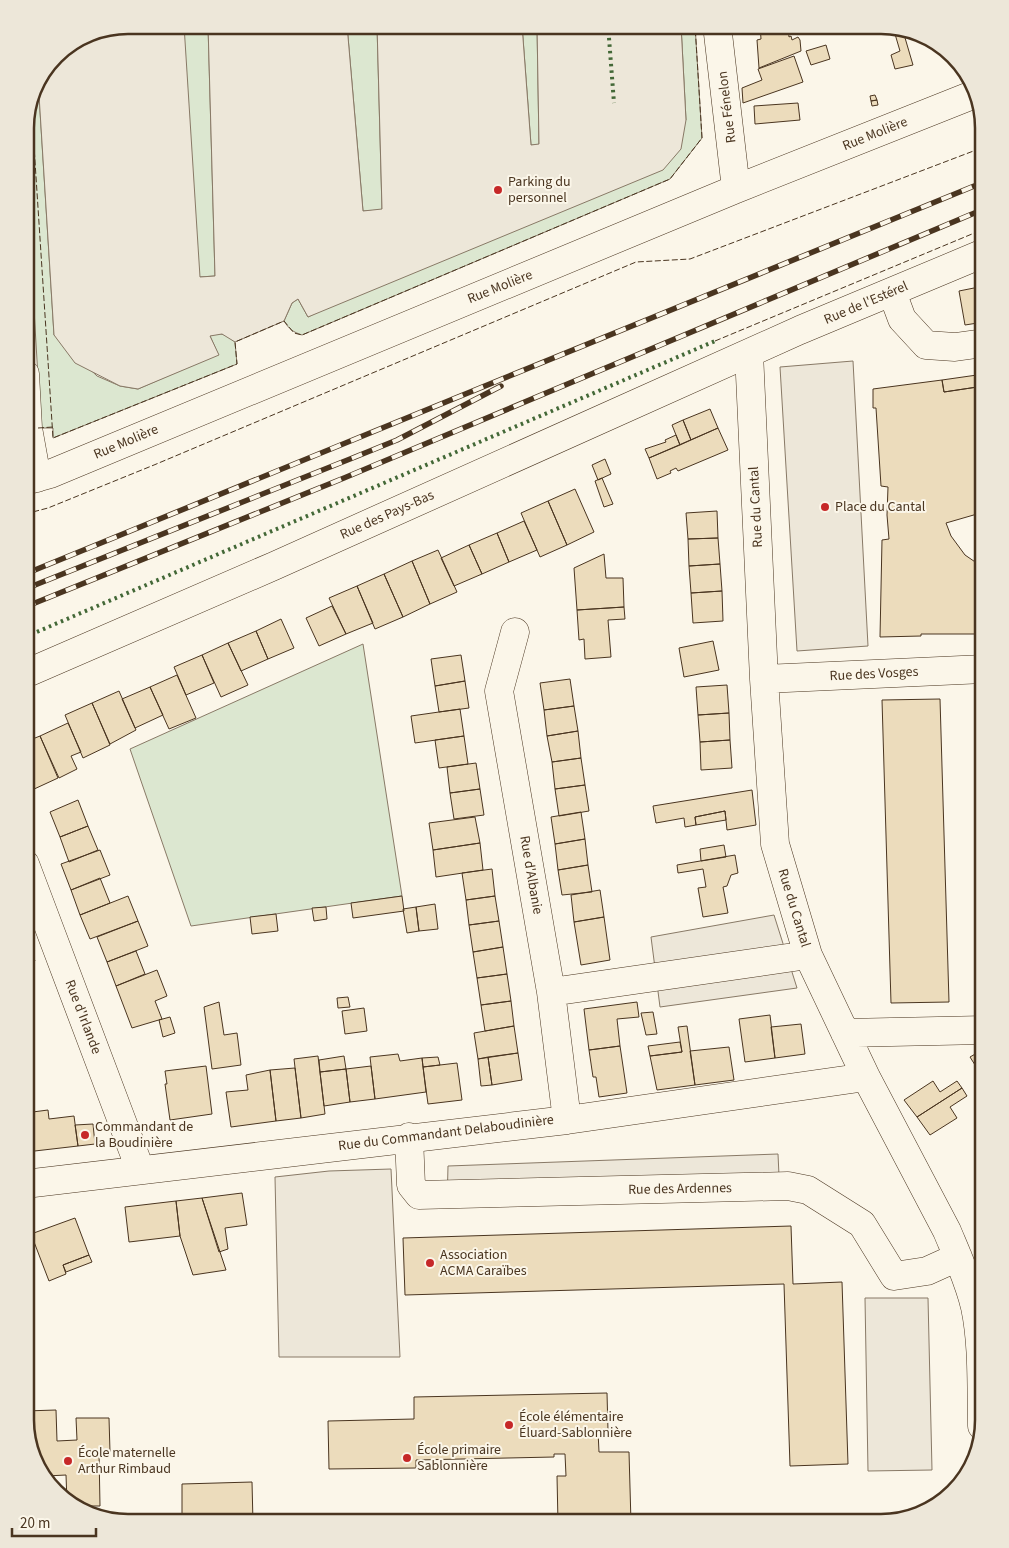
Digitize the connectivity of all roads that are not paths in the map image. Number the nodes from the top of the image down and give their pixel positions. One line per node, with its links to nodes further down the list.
1 (718, 34): 3 (street, Rue Fénelon)
2 (969, 96): 3 (street, Rue Molière)
3 (736, 189): 8 (street, Rue Molière)
4 (975, 257): 5 (street, Rue de l'Estérel)
5 (892, 292): 6 (street); 7 (street, Rue de l'Estérel)
6 (975, 344)
7 (749, 353): 11 (street, Rue des Pays-Bas); 12 (street, Rue du Cantal)
8 (34, 479)
9 (515, 632): 15 (street, Rue d'Albanie)
10 (975, 669): 12 (street, Rue des Vosges)
11 (34, 670)
12 (764, 679): 14 (street, Rue du Cantal)
13 (34, 888): 21 (street, Rue d'Irlande)
14 (808, 955): 15 (street); 17 (street, Rue du Cantal)
15 (551, 992): 19 (street, Rue d'Albanie)
16 (975, 1030): 17 (street)
17 (846, 1034): 18 (street, Rue du Cantal)
18 (866, 1077): 19 (street, Rue du Commandant Delaboudinière); 23 (street, Rue du Cantal)
19 (567, 1120): 20 (street, Rue du Commandant Delaboudinière)
20 (409, 1138): 21 (street, Rue du Commandant Delaboudinière); 23 (street, Rue des Ardennes)
21 (140, 1169): 22 (street, Rue du Commandant Delaboudinière)
22 (34, 1183)
23 (958, 1257): 24 (street, Rue du Cantal)
24 (975, 1307)

